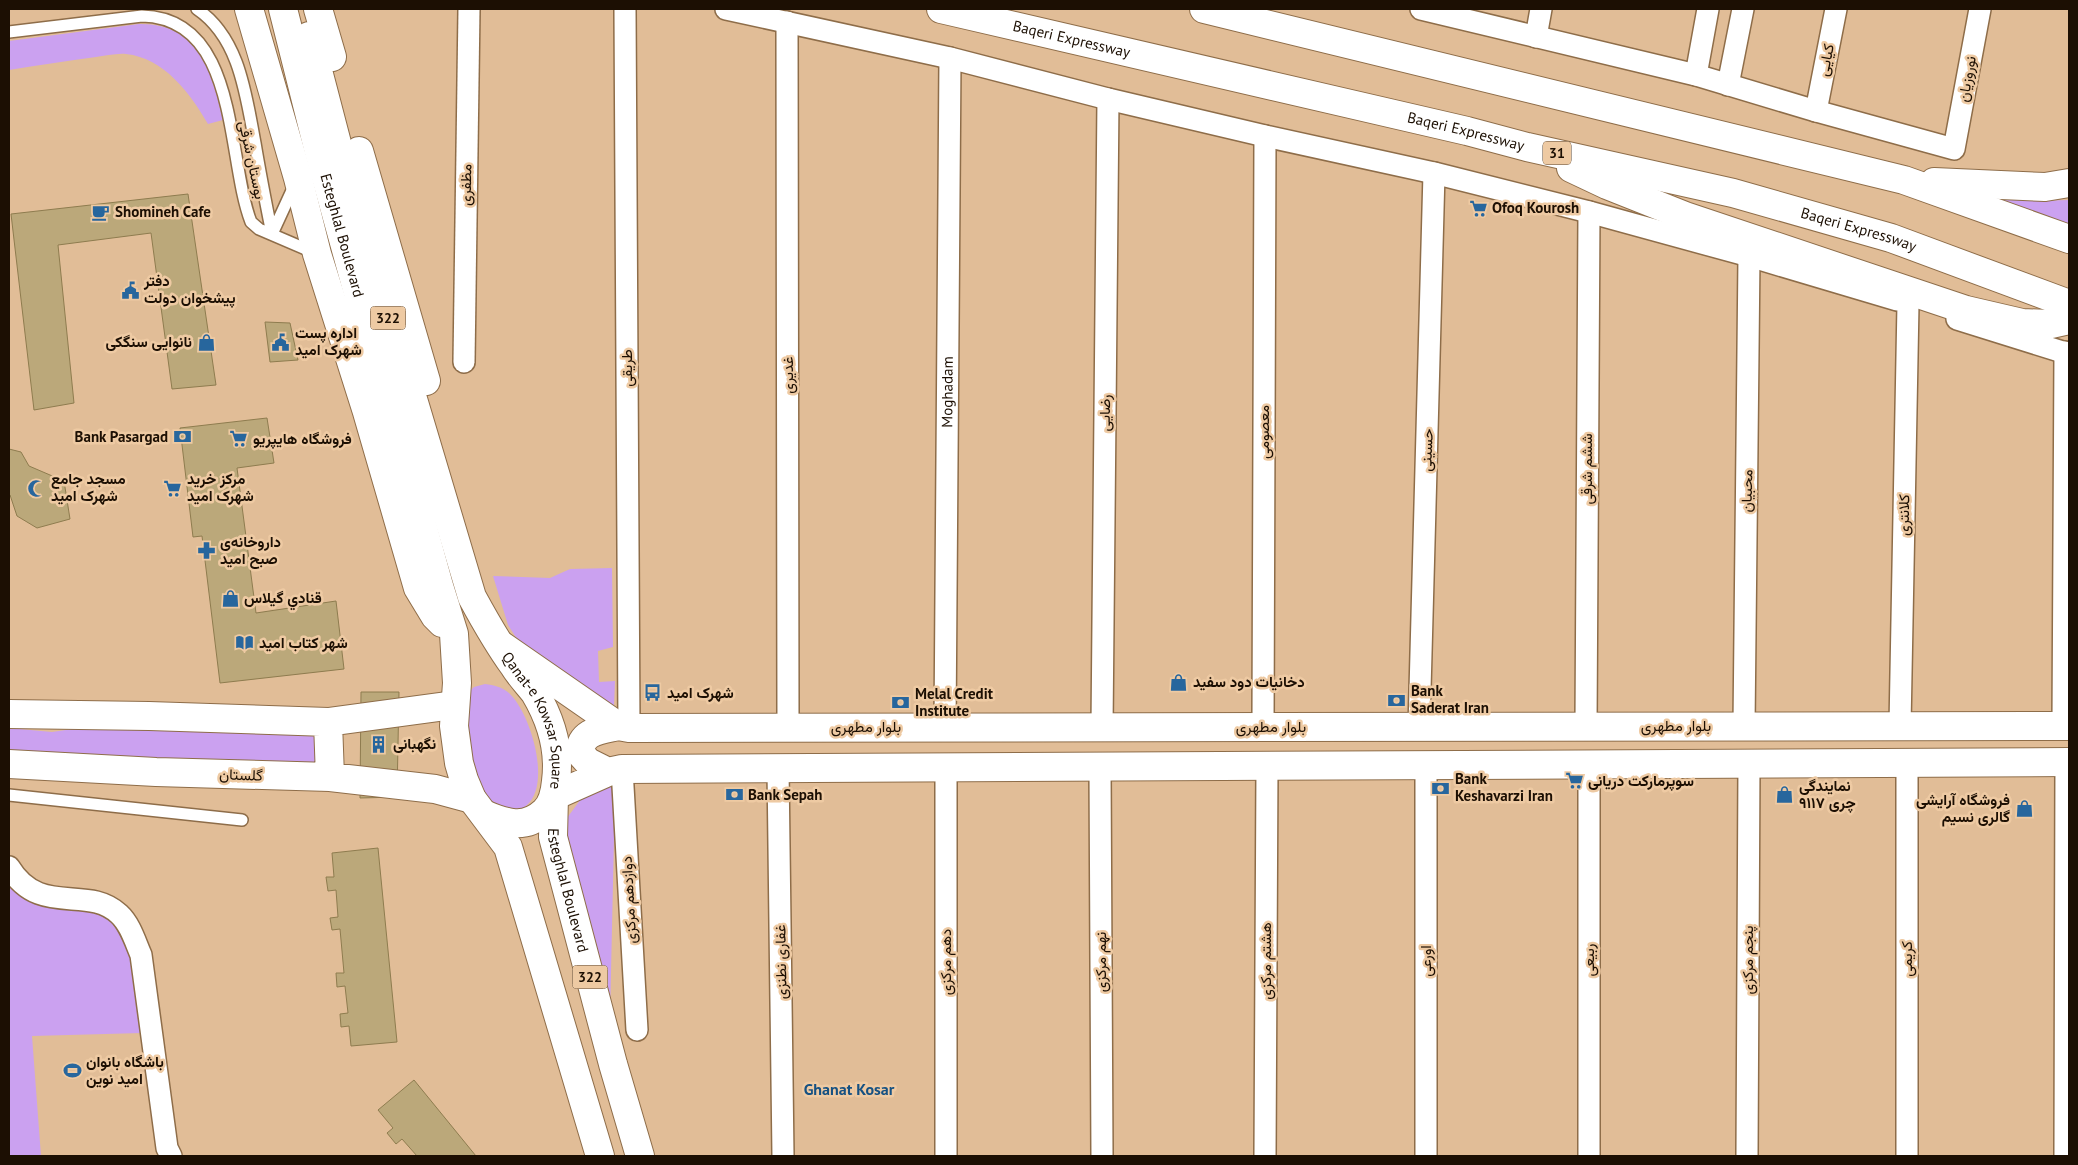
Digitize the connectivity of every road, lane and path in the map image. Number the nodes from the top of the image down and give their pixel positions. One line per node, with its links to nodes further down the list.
1 (197, 9): 33 (lane, بوستان شرقی)
2 (283, 9): 43 (main road, Esteghlal Boulevard / 322)
3 (302, 9): 42 (main road, Esteghlal Boulevard / 322)
4 (318, 9): 42 (main road)
5 (469, 9): 41 (street, مظفری)
6 (625, 9): 51 (street, طریقی)
7 (726, 9): 18 (street)
8 (941, 9): 17 (main road, Baqeri Expressway / 31)
9 (1204, 9): 30 (main road)
10 (1421, 9): 20 (street)
11 (1541, 9): 20 (street)
12 (1708, 9): 22 (street)
13 (1743, 9): 23 (street)
14 (1836, 9): 25 (street, کیایی)
15 (1980, 9): 25 (street, نوروزیان)
16 (249, 10): 29 (main road)
17 (1032, 20): 27 (main road, Baqeri Expressway / 31)
18 (787, 22): 21 (street); 52 (street, غدیری)
19 (9, 32): 33 (lane, بوستان شرقی)
20 (1536, 37): 22 (street)
21 (950, 58): 24 (street); 53 (street, Moghadam)
22 (1696, 75): 23 (street)
23 (1728, 85): 25 (street)
24 (1108, 99): 26 (street); 54 (street, رضایی)
25 (1816, 111)
26 (1265, 136): 28 (street); 55 (street, معصومی)
27 (1527, 147): 38 (main road, Baqeri Expressway / 31); 39 (main road)
28 (1434, 173): 32 (street); 56 (street, حسینی)
29 (298, 178): 33 (lane); 35 (main road)
30 (1904, 180): 31 (main road); 34 (main road)
31 (2069, 183)
32 (1588, 212): 36 (street); 47 (street, ششم شرقی)
33 (272, 234): 35 (lane)
34 (2069, 239)
35 (317, 254): 43 (main road)
36 (1749, 256): 37 (street); 48 (street, محبیان)
37 (1908, 304): 40 (street); 49 (street, کلانتری)
38 (2069, 304)
39 (2069, 320)
40 (2068, 348): 50 (street)
41 (464, 362)
42 (492, 633): 51 (main road); 70 (main road, Qanat-e Kowsar Square)
43 (454, 634): 44 (main road)
44 (454, 705): 46 (main road); 71 (main road)
45 (9, 714): 46 (main road)
46 (328, 722): 68 (main road)
47 (1586, 726): 48 (main road, بلوار مطهری); 56 (main road, بلوار مطهری)
48 (1744, 726): 49 (main road, بلوار مطهری)
49 (1900, 726): 50 (main road, بلوار مطهری)
50 (2066, 726)
51 (624, 727): 52 (main road, بلوار مطهری); 67 (main road, بلوار مطهری)
52 (788, 727): 53 (main road, بلوار مطهری)
53 (946, 727): 54 (main road, بلوار مطهری)
54 (1102, 727): 55 (main road, بلوار مطهری)
55 (1263, 727): 56 (main road, بلوار مطهری)
56 (1419, 727)
57 (1907, 762): 58 (main road); 59 (main road); 87 (street, کریمی)
58 (2068, 762): 88 (street)
59 (1748, 763): 61 (main road); 86 (street, پنجم مرکزی)
60 (9, 764): 68 (main road, گلستان)
61 (1589, 764): 62 (main road); 85 (street, ربیعی)
62 (1426, 765): 63 (main road); 84 (street, اورعی)
63 (1267, 766): 64 (main road); 83 (street, هشتم مرکزی)
64 (1100, 767): 65 (main road); 82 (street, نهم مرکزی)
65 (946, 768): 66 (main road); 81 (street, دهم مرکزی)
66 (778, 769): 67 (main road); 80 (street, غفاری نطنزی)
67 (615, 771): 70 (main road); 76 (street, دوازدهم مرکزی)
68 (330, 777): 71 (main road, گلستان)
69 (9, 795): 72 (lane)
70 (554, 796): 71 (main road, Qanat-e Kowsar Square); 75 (main road, Esteghlal Boulevard / 322)
71 (478, 806): 74 (main road, 322)
72 (242, 820)
73 (9, 867): 77 (street)
74 (529, 918): 75 (main road); 78 (main road, 322)
75 (576, 923): 79 (main road, Esteghlal Boulevard / 322)
76 (637, 1030)
77 (171, 1156)
78 (600, 1156)
79 (640, 1156)
80 (784, 1156)
81 (946, 1156)
82 (1102, 1156)
83 (1266, 1156)
84 (1426, 1156)
85 (1588, 1156)
86 (1748, 1156)
87 (1907, 1156)
88 (2065, 1156)

